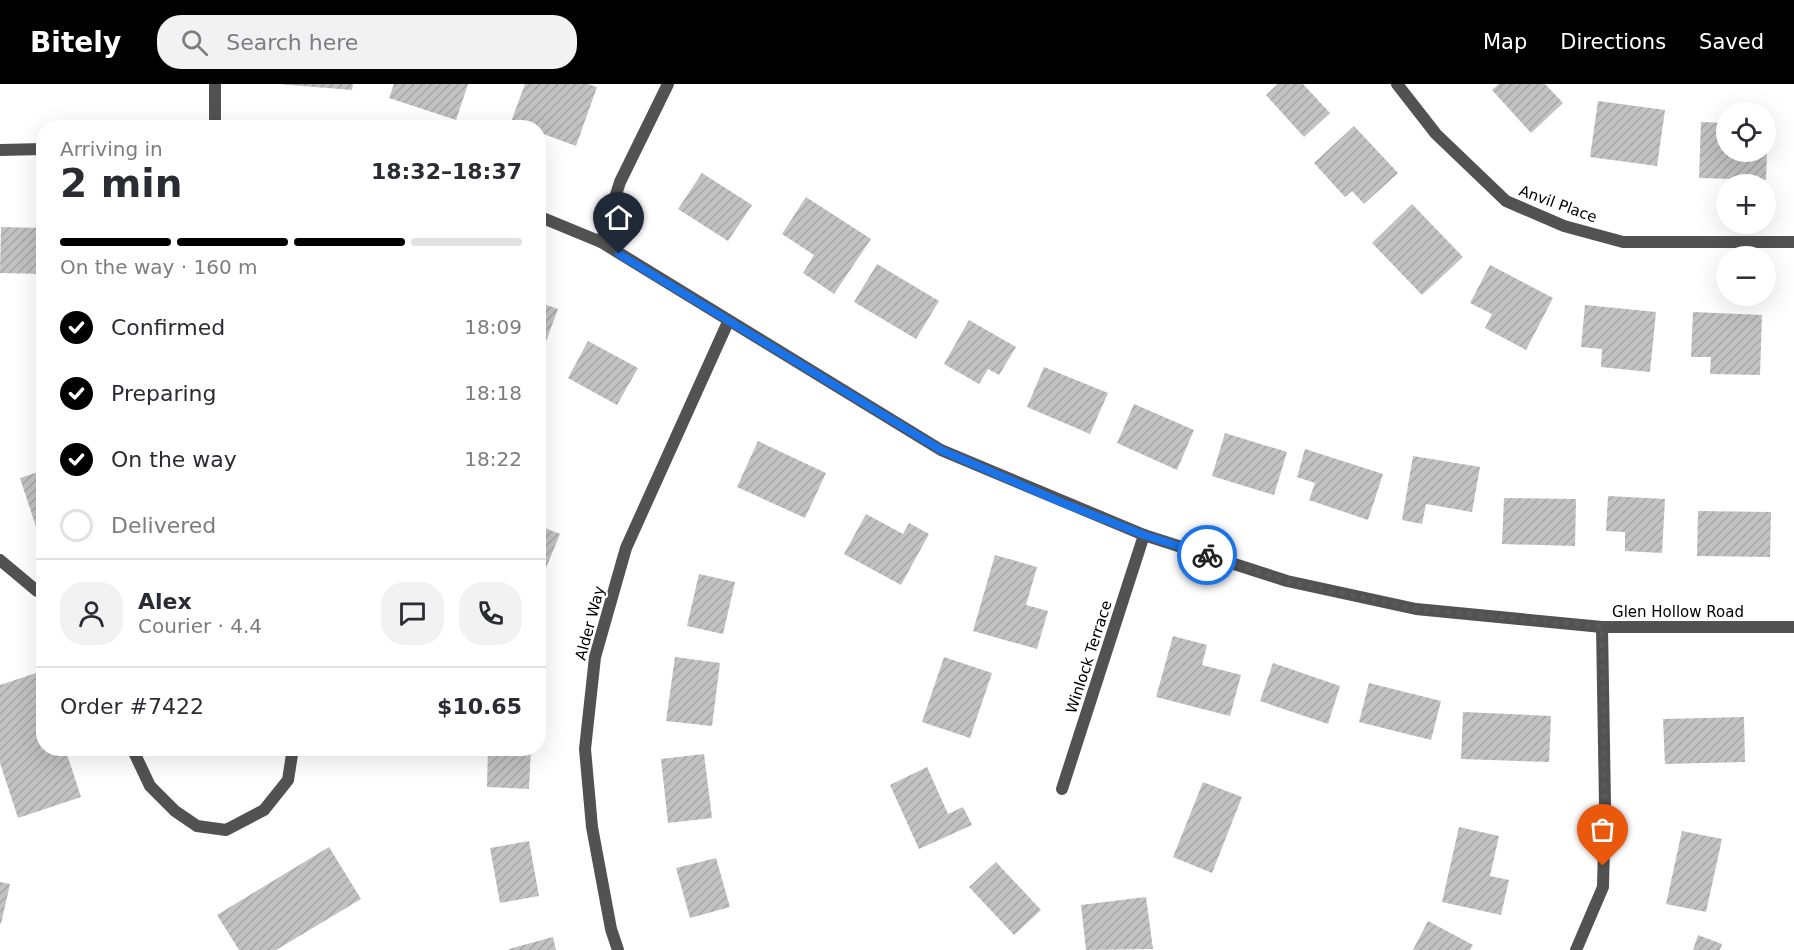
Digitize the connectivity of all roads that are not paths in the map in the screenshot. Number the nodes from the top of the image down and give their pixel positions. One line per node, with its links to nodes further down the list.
1 (215, 84): 4 (street)
2 (668, 84): 8 (street)
3 (1397, 84): 9 (street, Anvil Place)
4 (215, 120)
5 (36, 149): 6 (street)
6 (0, 150)
7 (546, 219): 8 (street, Glen Hollow Road)
8 (601, 242): 10 (street, Glen Hollow Road)
9 (1794, 242)
10 (728, 322): 11 (street, Glen Hollow Road); 19 (street, Alder Way)
11 (1144, 535): 14 (street, Glen Hollow Road); 18 (street, Winlock Terrace)
12 (0, 560): 13 (street)
13 (36, 590)
14 (1602, 627): 15 (street, Glen Hollow Road); 20 (street)
15 (1794, 627)
16 (136, 756): 17 (street)
17 (292, 756)
18 (1062, 789)
19 (618, 950)
20 (1576, 950)

